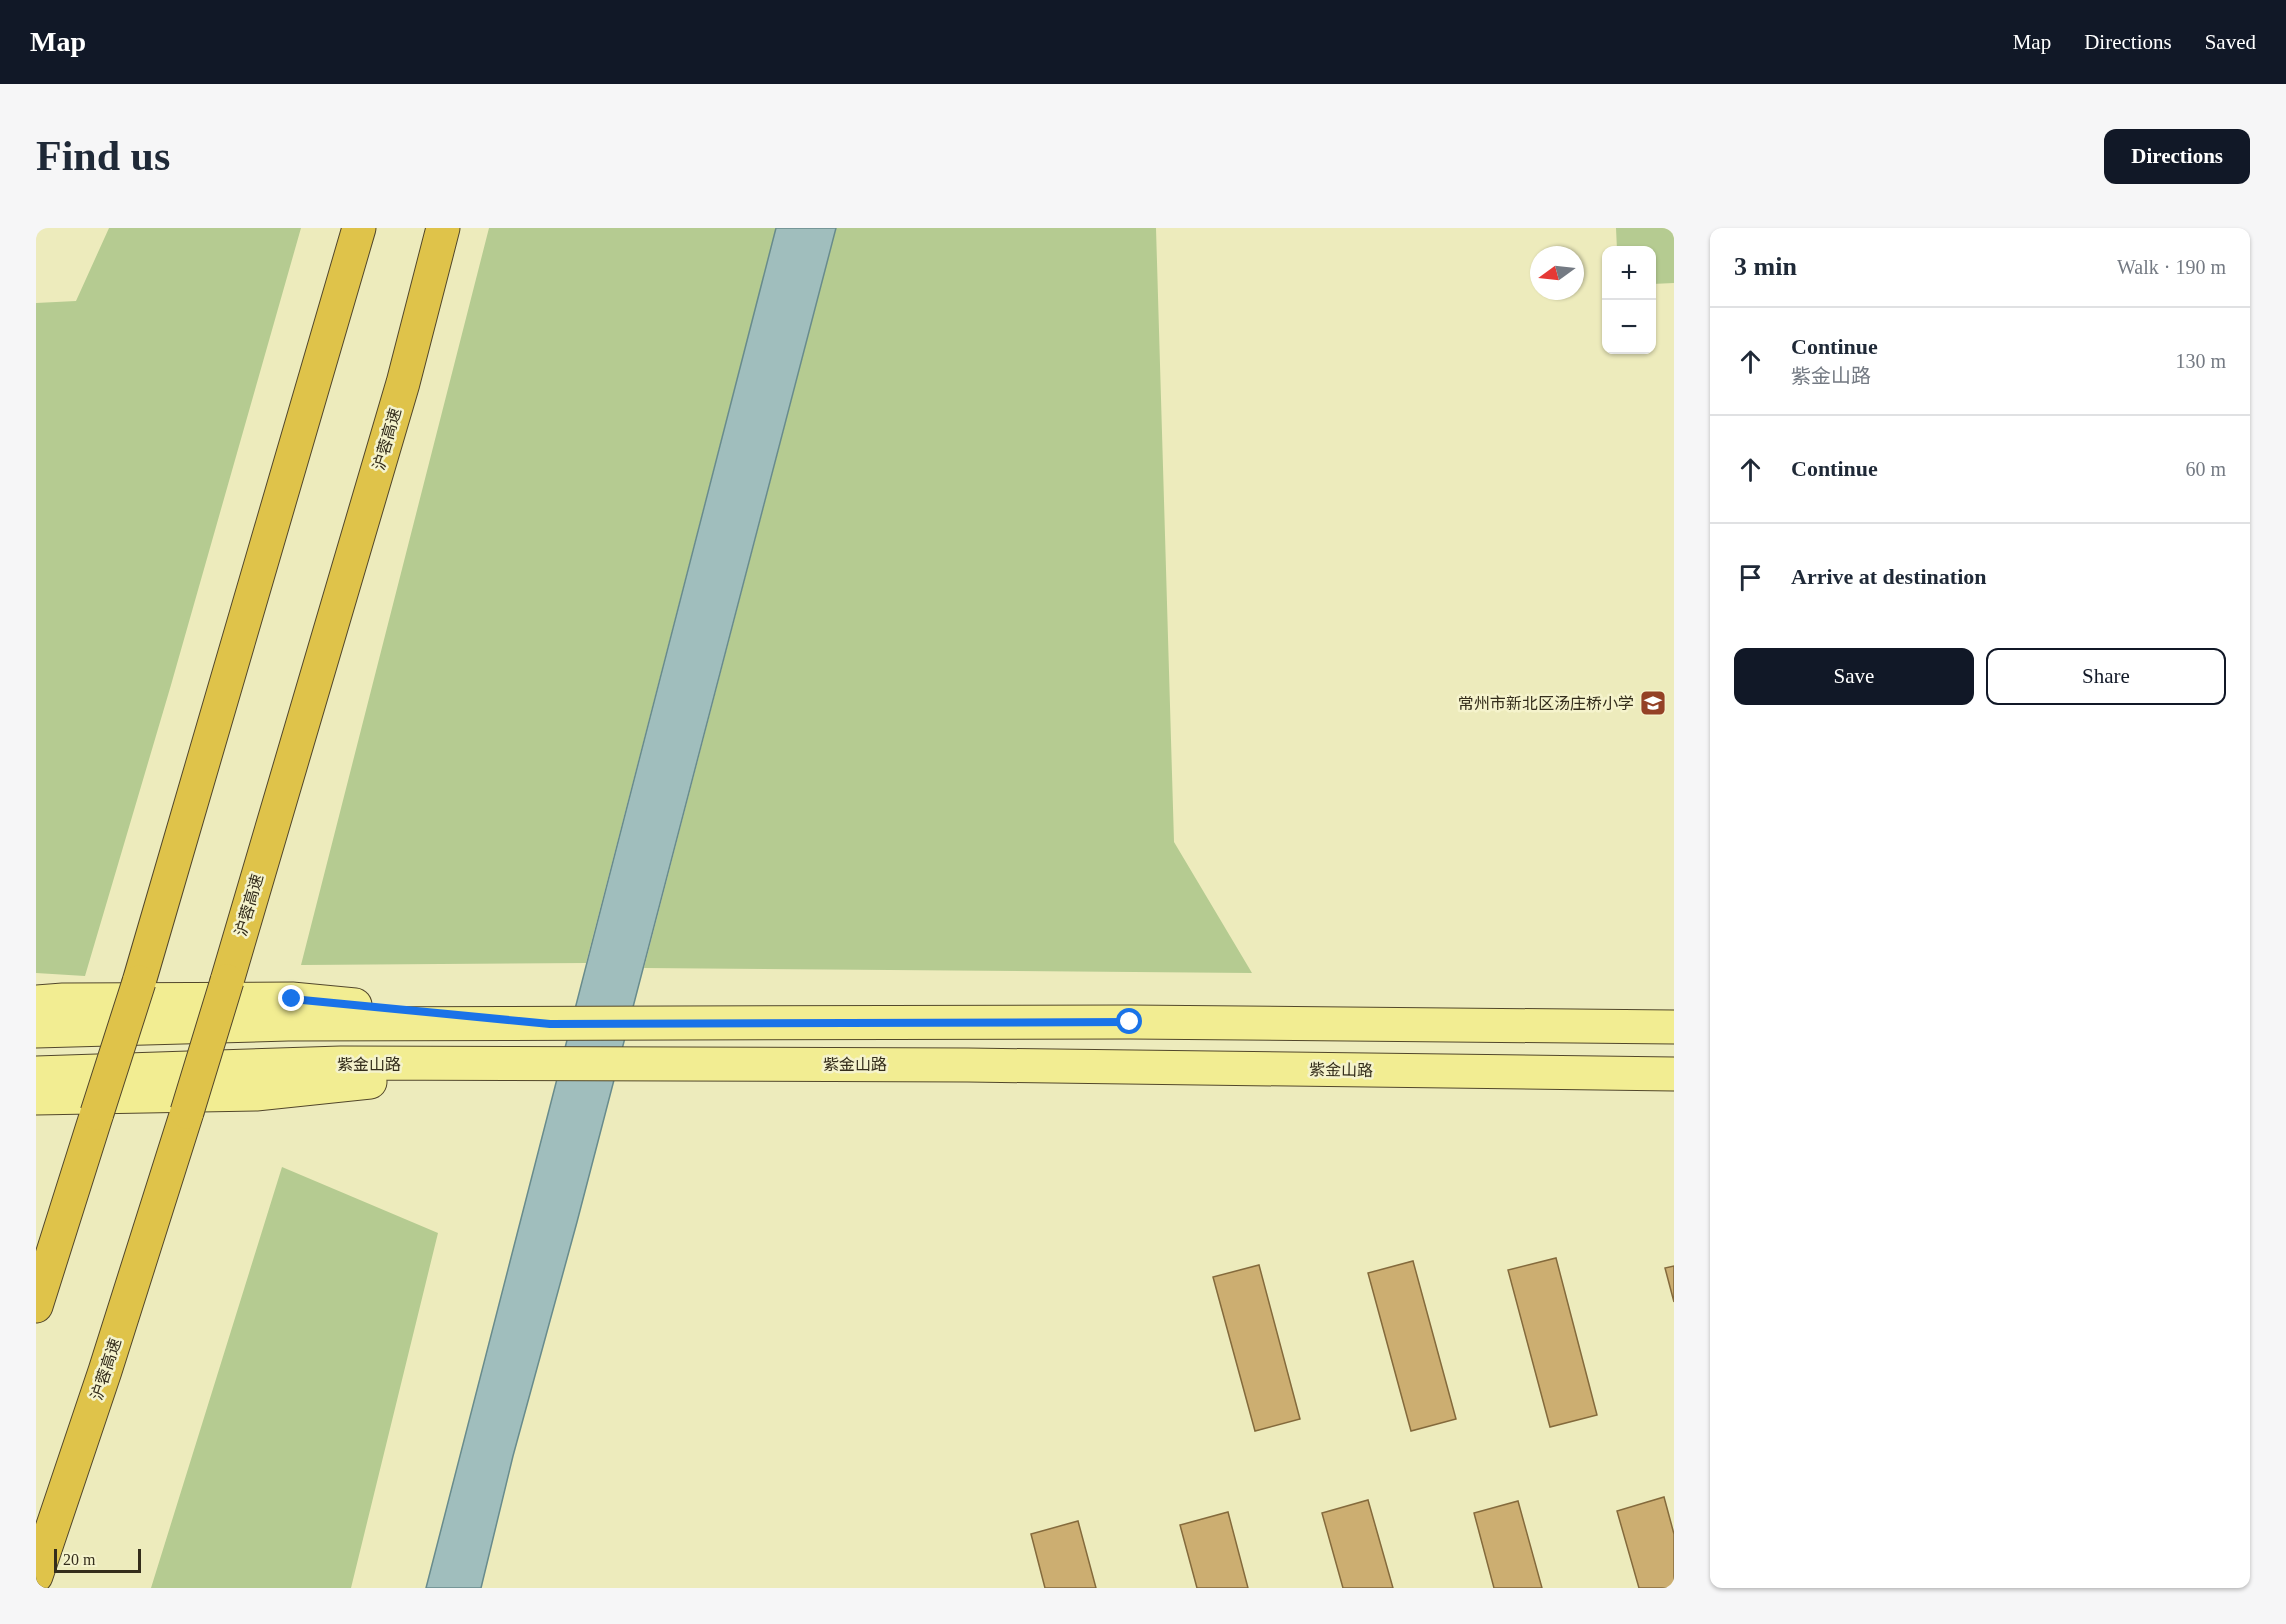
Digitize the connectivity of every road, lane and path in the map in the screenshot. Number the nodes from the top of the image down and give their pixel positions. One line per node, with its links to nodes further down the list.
1 (359, 228): 11 (highway, bridge)
2 (443, 228): 12 (highway, 沪蓉高速, bridge)
3 (36, 1002): 4 (main road)
4 (550, 1024): 5 (main road); 6 (main road)
5 (1674, 1027)
6 (36, 1030)
7 (543, 1064): 8 (main road, 紫金山路); 9 (main road, 紫金山路); 10 (main road)
8 (36, 1073)
9 (1674, 1074)
10 (36, 1098)
11 (36, 1306)
12 (36, 1576)

